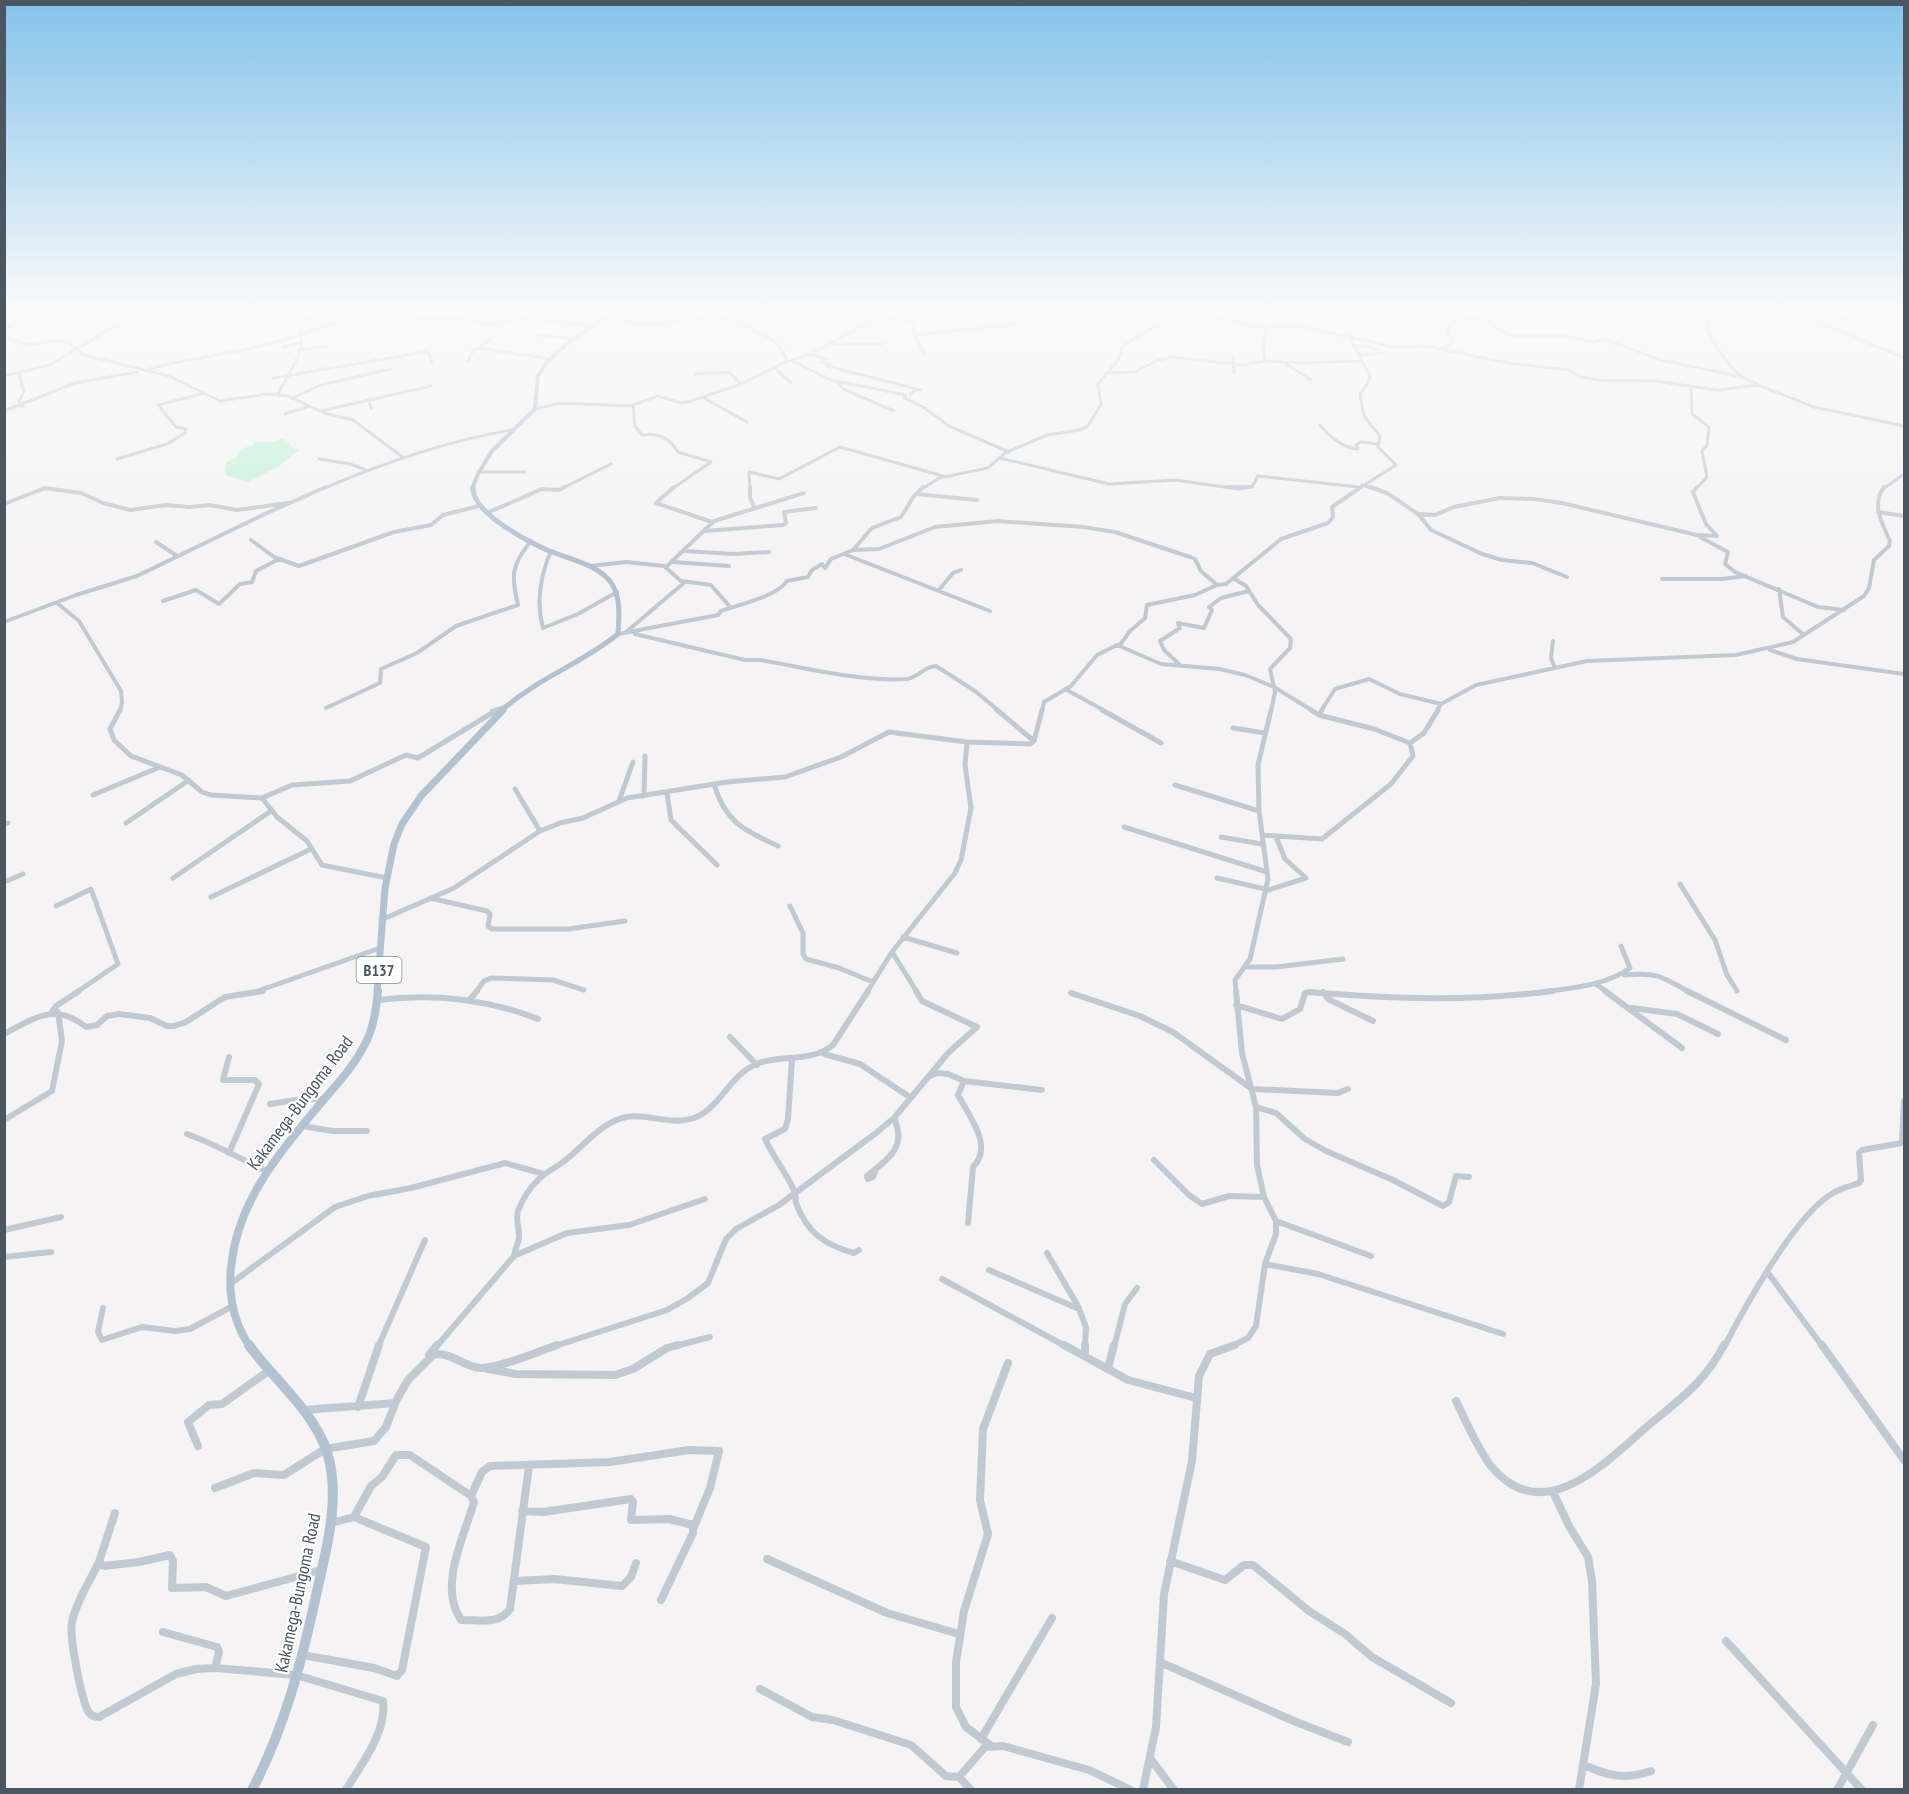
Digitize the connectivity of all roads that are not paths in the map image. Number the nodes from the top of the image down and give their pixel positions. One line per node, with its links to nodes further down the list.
1 (22, 396): 22 (street)
2 (46, 396): 22 (street)
3 (195, 396): 39 (street)
4 (212, 396): 5 (street)
5 (264, 396)
6 (284, 396): 18 (street)
7 (298, 396): 18 (street)
8 (385, 396): 19 (street)
9 (537, 396): 26 (main road)
10 (706, 396): 17 (street)
11 (861, 396): 20 (street)
12 (906, 396): 36 (street)
13 (1100, 396): 36 (street)
14 (1360, 396): 35 (street)
15 (1691, 396): 62 (street)
16 (1785, 396): 33 (street)
17 (702, 397): 24 (street); 31 (street)
18 (292, 398): 23 (street)
19 (369, 399): 25 (street); 28 (street)
20 (878, 402): 21 (street); 29 (street)
21 (873, 405)
22 (23, 406): 27 (street)
23 (310, 406): 28 (street); 30 (street)
24 (633, 406): 26 (street); 60 (street)
25 (371, 408)
26 (535, 409): 34 (main road)
27 (4, 411)
28 (320, 411): 37 (street)
29 (894, 411)
30 (285, 414)
31 (747, 422)
32 (1320, 425): 35 (street)
33 (1905, 426)
34 (511, 430): 37 (street); 43 (main road)
35 (1379, 444): 47 (street)
36 (1008, 452): 38 (street)
37 (404, 458): 42 (street)
38 (1000, 458): 46 (street); 47 (street)
39 (117, 459)
40 (319, 459): 42 (street)
41 (611, 464): 57 (street)
42 (366, 470): 52 (street)
43 (479, 472): 44 (street); 53 (main road)
44 (525, 472)
45 (1905, 474): 56 (street)
46 (949, 477): 49 (street); 54 (street)
47 (1360, 486): 58 (street); 80 (street)
48 (804, 494): 54 (street)
49 (916, 494): 50 (street); 67 (street)
50 (977, 500)
51 (4, 504): 52 (street)
52 (289, 504): 71 (street)
53 (479, 506): 57 (main road); 72 (street)
54 (754, 507): 60 (street)
55 (816, 508): 61 (street)
56 (1878, 512): 59 (street); 91 (street)
57 (487, 513): 65 (main road)
58 (1418, 514): 62 (street); 79 (street)
59 (1905, 516)
60 (712, 522): 61 (street)
61 (704, 531): 66 (street)
62 (1697, 535): 78 (street)
63 (251, 540): 72 (street)
64 (156, 542): 71 (street)
65 (531, 542): 68 (main road); 106 (street)
66 (686, 550): 69 (street); 73 (street)
67 (853, 550): 70 (street); 83 (street)
68 (551, 551): 74 (main road); 87 (street)
69 (769, 552)
70 (844, 554): 85 (street); 90 (street)
71 (177, 556): 89 (street)
72 (279, 559): 88 (street)
73 (673, 562): 75 (street); 76 (street)
74 (591, 566): 76 (street); 87 (main road)
75 (729, 566)
76 (666, 567): 82 (street)
77 (961, 570): 85 (street)
78 (1746, 576): 81 (street); 84 (street)
79 (1567, 577)
80 (1233, 578): 83 (street); 86 (street)
81 (1662, 579)
82 (685, 582): 90 (street); 94 (street)
83 (1217, 585): 97 (street)
84 (1779, 589): 91 (street); 95 (street)
85 (939, 591): 92 (street)
86 (1249, 591): 99 (street); 102 (street)
87 (616, 592): 94 (main road)
88 (163, 601)
89 (57, 603): 93 (street); 116 (street)
90 (731, 608): 94 (street)
91 (1846, 610): 95 (street)
92 (990, 611)
93 (4, 622)
94 (624, 633): 105 (main road, Kakamega-Bungoma Road / B137); 110 (street)
95 (1804, 635): 98 (street)
96 (1552, 641): 100 (street)
97 (1120, 645): 99 (street); 103 (street)
98 (1768, 650): 100 (street); 101 (street)
99 (1180, 665): 102 (street)
100 (1555, 668): 104 (street)
101 (1905, 674)
102 (1274, 687): 107 (street); 109 (street)
103 (1065, 689): 110 (street); 112 (street)
104 (1441, 704): 107 (street); 113 (street)
105 (505, 707): 124 (street); 141 (main road, Kakamega-Bungoma Road / B137)
106 (326, 708)
107 (1318, 715): 113 (street)
108 (1233, 728): 109 (street)
109 (1265, 734): 127 (street)
110 (1034, 741): 111 (street)
111 (967, 742): 118 (street); 152 (street)
112 (1161, 743)
113 (1410, 743): 133 (street)
114 (645, 756): 123 (street)
115 (633, 762): 125 (street)
116 (160, 767): 117 (street); 122 (street)
117 (189, 780): 124 (street); 128 (street)
118 (714, 784): 121 (street); 135 (street)
119 (1174, 785): 127 (street)
120 (515, 789): 130 (street)
121 (667, 793): 123 (street); 137 (street)
122 (93, 795)
123 (644, 796): 125 (street)
124 (262, 798): 126 (street)
125 (618, 801): 130 (street)
126 (271, 811): 136 (street); 140 (street)
127 (1259, 811): 131 (street)
128 (126, 823)
129 (1124, 827): 138 (street)
130 (540, 831): 147 (street)
131 (1262, 835): 133 (street); 134 (street)
132 (1221, 837): 134 (street)
133 (1276, 837): 145 (street)
134 (1262, 844): 138 (street)
135 (778, 846)
136 (311, 849): 141 (street); 146 (street)
137 (717, 866)
138 (1267, 872): 145 (street)
139 (23, 874): 143 (street)
140 (173, 878)
141 (387, 878): 150 (main road, Kakamega-Bungoma Road / B137)
142 (1217, 878): 145 (street)
143 (4, 882)
144 (1680, 884): 163 (street)
145 (1265, 890): 158 (street)
146 (211, 897)
147 (430, 898): 150 (street); 151 (street)
148 (56, 906): 170 (street)
149 (790, 906): 160 (street)
150 (381, 920): 154 (main road, Kakamega-Bungoma Road / B137)
151 (625, 921)
152 (903, 937): 155 (street); 156 (street)
153 (1622, 946): 159 (street)
154 (380, 948): 167 (main road, Kakamega-Bungoma Road / B137); 170 (street)
155 (892, 952): 160 (street); 182 (street)
156 (957, 953)
157 (1343, 959): 158 (street)
158 (1245, 967): 168 (street)
159 (1622, 975): 161 (street); 176 (street)
160 (873, 982): 178 (street)
161 (1596, 984): 164 (street); 169 (street)
162 (584, 990): 166 (street)
163 (1737, 991)
164 (1323, 992): 168 (street); 172 (street)
165 (1071, 993): 184 (street)
166 (471, 998): 167 (street); 171 (street)
167 (377, 1000): 188 (main road, Kakamega-Bungoma Road / B137)
168 (1236, 1005): 184 (street)
169 (1630, 1008): 174 (street); 177 (street)
170 (55, 1012): 173 (street); 193 (street)
171 (538, 1019)
172 (1373, 1021)
173 (4, 1034)
174 (1718, 1034)
175 (730, 1038): 181 (street)
176 (1786, 1040)
177 (1682, 1048)
178 (824, 1054): 180 (street); 187 (street)
179 (230, 1057): 197 (street)
180 (792, 1059): 181 (street); 203 (street)
181 (757, 1065): 201 (street)
182 (928, 1077): 183 (street); 187 (street)
183 (964, 1081): 186 (street); 208 (street)
184 (1252, 1089): 185 (street); 191 (street)
185 (1348, 1089)
186 (1042, 1090)
187 (911, 1098): 192 (street)
188 (324, 1099): 190 (street); 194 (main road, Kakamega-Bungoma Road / B137)
189 (1905, 1101): 219 (street)
190 (270, 1104)
191 (1256, 1107): 202 (street); 204 (street)
192 (894, 1118): 199 (street); 203 (street)
193 (4, 1120)
194 (302, 1126): 195 (street); 200 (main road, Kakamega-Bungoma Road / B137)
195 (367, 1131)
196 (187, 1134): 197 (street)
197 (229, 1153): 200 (street)
198 (1154, 1160): 204 (street)
199 (876, 1169)
200 (266, 1171): 221 (main road, Kakamega-Bungoma Road / B137)
201 (544, 1174): 214 (street); 221 (street)
202 (1469, 1177)
203 (795, 1193): 211 (street); 231 (street)
204 (1264, 1197): 207 (street)
205 (705, 1199): 214 (street)
206 (61, 1216): 209 (street)
207 (1276, 1221): 215 (street); 217 (street)
208 (968, 1223)
209 (4, 1230)
210 (424, 1240): 237 (street)
211 (859, 1250)
212 (51, 1252): 216 (street)
213 (1047, 1253): 225 (street)
214 (514, 1256): 229 (street)
215 (1371, 1256)
216 (4, 1257)
217 (1265, 1263): 226 (street); 234 (street)
218 (989, 1270): 225 (street)
219 (1767, 1273): 241 (street); 244 (street)
220 (942, 1279): 228 (street)
221 (230, 1284): 223 (main road, Kakamega-Bungoma Road / B137)
222 (1137, 1288): 232 (street)
223 (231, 1307): 224 (street); 233 (main road, Kakamega-Bungoma Road / B137)
224 (103, 1308)
225 (1080, 1309): 228 (street)
226 (1503, 1334)
227 (710, 1337): 231 (street)
228 (1085, 1355): 232 (street)
229 (428, 1356): 231 (street); 236 (street)
230 (1008, 1363): 260 (street)
231 (486, 1368)
232 (1108, 1368): 234 (street)
233 (270, 1370): 238 (main road, Kakamega-Bungoma Road / B137); 239 (street)
234 (1196, 1398): 252 (street)
235 (1456, 1401): 244 (street)
236 (395, 1403): 237 (street); 240 (street)
237 (358, 1407): 238 (street)
238 (302, 1410): 240 (main road, Kakamega-Bungoma Road / B137)
239 (198, 1446)
240 (325, 1449): 243 (street); 249 (main road, Kakamega-Bungoma Road / B137)
241 (1905, 1461)
242 (529, 1466): 245 (street); 246 (street); 250 (street)
243 (215, 1488)
244 (1553, 1492): 273 (street)
245 (471, 1496): 248 (street); 256 (street)
246 (522, 1511): 250 (street); 256 (street)
247 (115, 1513): 253 (street)
248 (354, 1517): 249 (street); 262 (street)
249 (330, 1524): 255 (main road, Kakamega-Bungoma Road / B137)
250 (694, 1527): 257 (street)
251 (767, 1559): 260 (street)
252 (1170, 1561): 263 (street); 267 (street)
253 (99, 1562): 255 (street); 264 (street)
254 (636, 1563): 256 (street)
255 (321, 1570): 262 (main road, Kakamega-Bungoma Road / B137)
256 (515, 1581)
257 (661, 1600)
258 (1052, 1618): 269 (street)
259 (163, 1632): 264 (street)
260 (959, 1634): 269 (street)
261 (1726, 1641): 275 (street)
262 (303, 1655): 265 (main road, Kakamega-Bungoma Road / B137)
263 (1162, 1663): 270 (street); 272 (street)
264 (215, 1668): 265 (street)
265 (296, 1675): 277 (main road, Kakamega-Bungoma Road / B137); 278 (street)
266 (760, 1689): 276 (street)
267 (1451, 1703)
268 (1873, 1725): 275 (street)
269 (981, 1739): 271 (street)
270 (1348, 1742)
271 (990, 1745): 276 (street); 280 (street)
272 (1150, 1758): 281 (street); 282 (street)
273 (1584, 1765): 274 (street); 283 (street)
274 (1652, 1771)
275 (1846, 1772): 284 (street); 285 (street)
276 (959, 1777): 279 (street)
277 (252, 1790)
278 (346, 1790)
279 (971, 1790)
280 (1131, 1790)
281 (1143, 1790)
282 (1174, 1790)
283 (1579, 1790)
284 (1837, 1790)
285 (1862, 1790)

